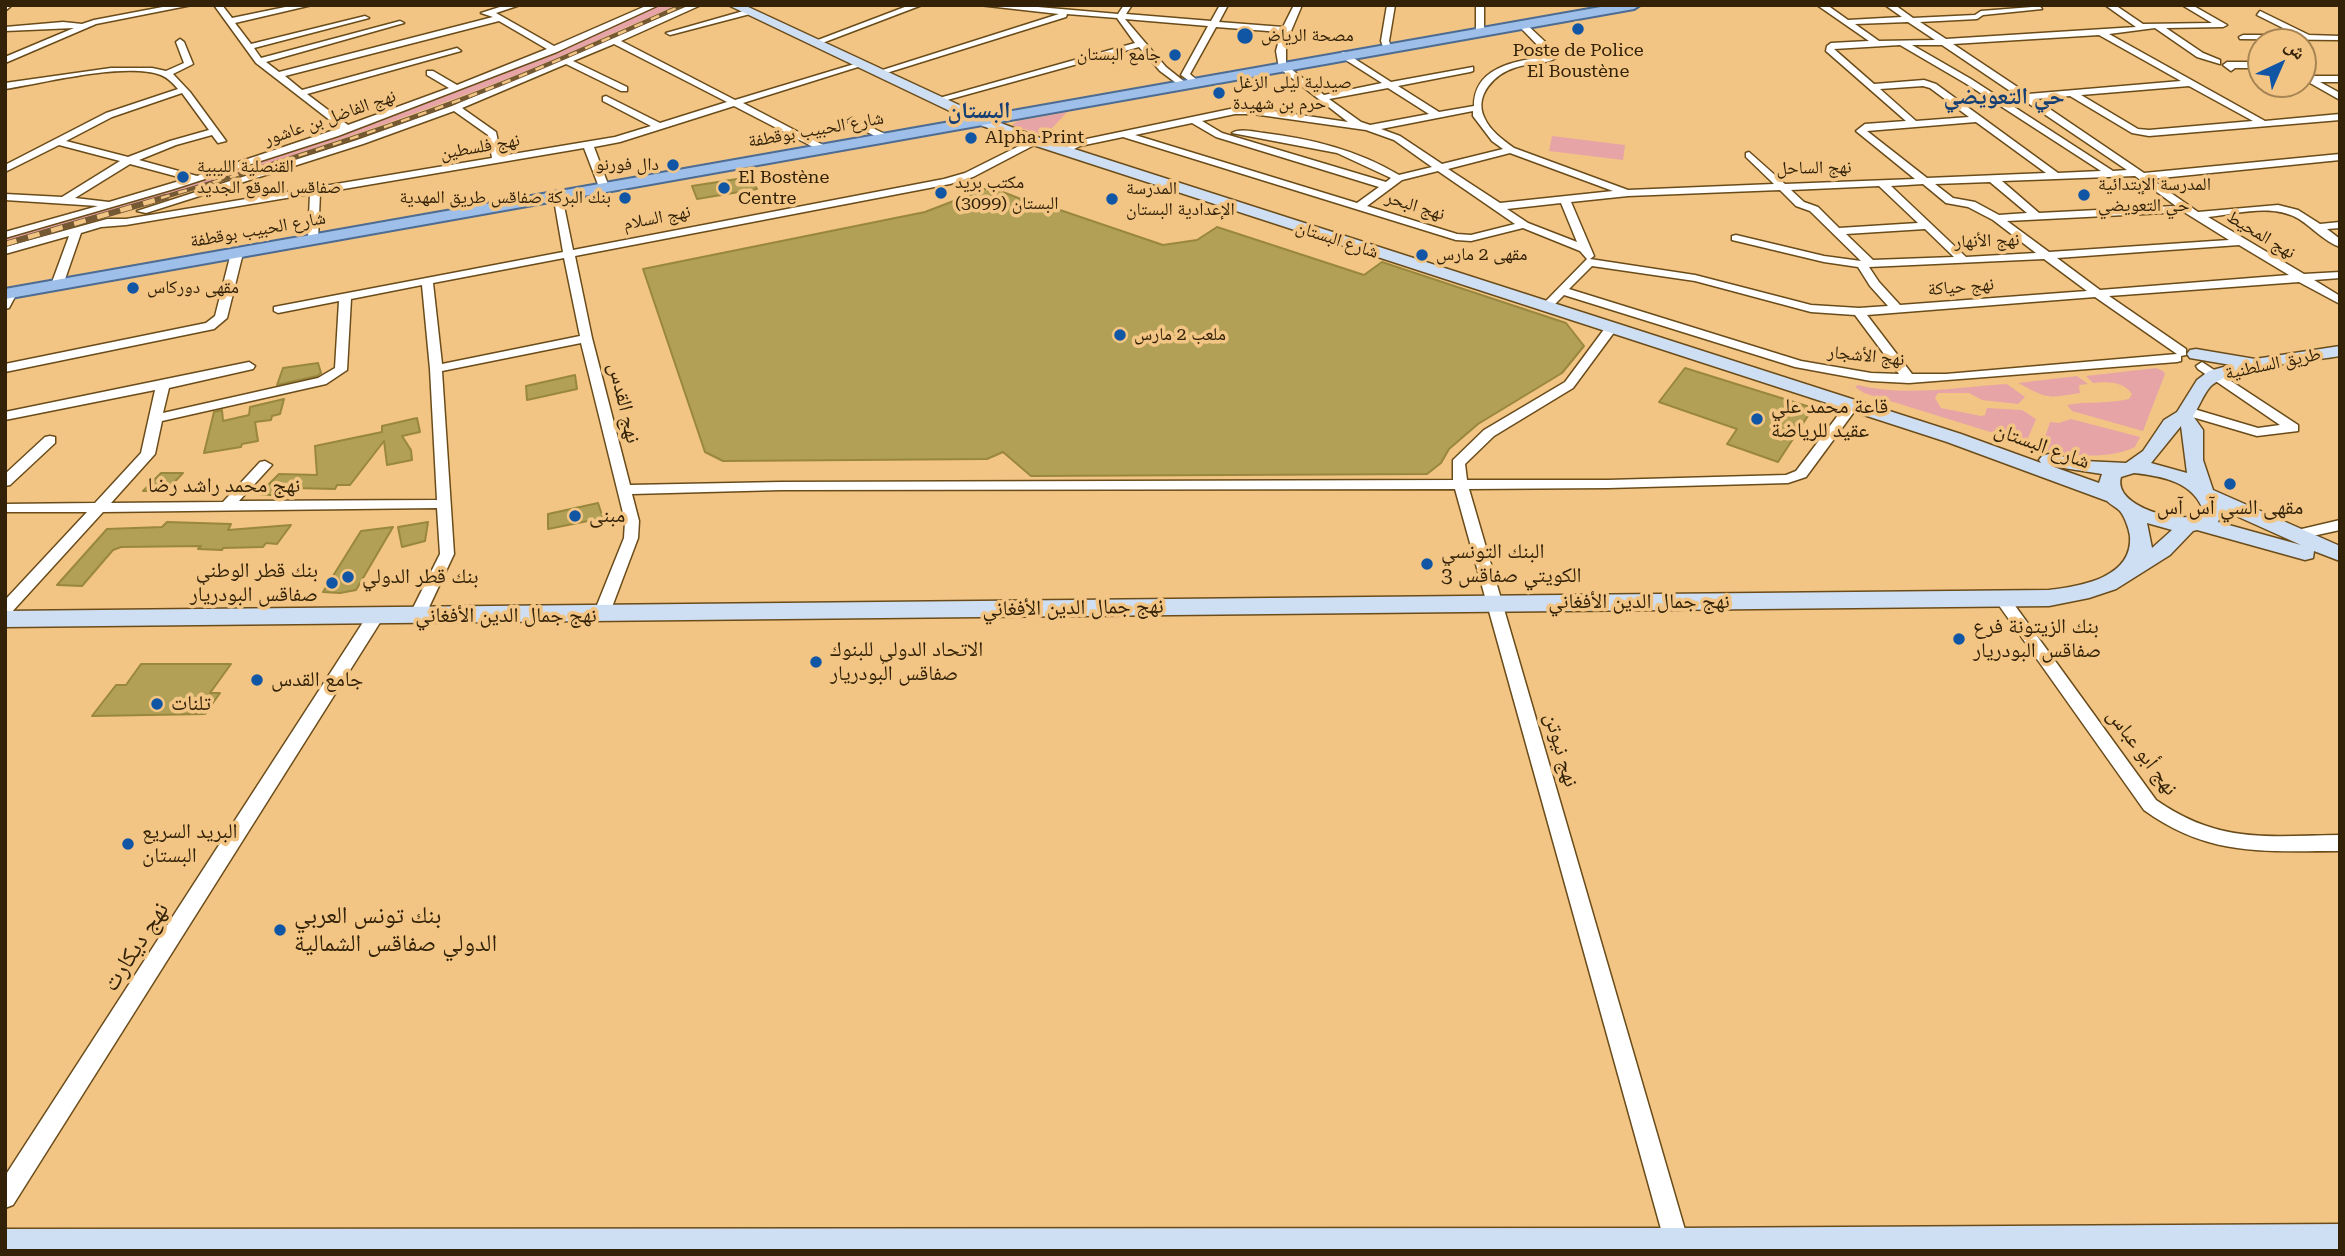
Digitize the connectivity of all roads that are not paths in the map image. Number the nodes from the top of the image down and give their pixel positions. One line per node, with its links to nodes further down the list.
1 (188, 5): 39 (street)
2 (218, 5): 31 (street)
3 (308, 5): 31 (street)
4 (516, 5): 23 (street)
5 (655, 5): 61 (street, نهج الفاضل بن عاشور)
6 (697, 5): 52 (street)
7 (734, 5): 24 (main road, شارع البستان)
8 (918, 5): 57 (street)
9 (983, 5): 22 (street)
10 (1128, 5): 27 (street)
11 (1224, 5): 34 (street)
12 (1298, 5): 42 (street)
13 (1391, 5): 60 (street)
14 (1480, 5): 43 (street)
15 (1821, 5): 16 (street); 32 (street)
16 (1828, 5)
17 (1889, 5): 30 (street, نهج المحيط)
18 (2035, 5): 30 (street)
19 (2109, 5): 37 (street)
20 (2186, 5): 36 (street)
21 (1626, 6): 35 (main road, شارع الحبيب بوقطفة)
22 (1021, 7): 25 (street)
23 (490, 12): 29 (street); 44 (street)
24 (747, 12): 46 (street); 57 (main road, شارع البستان)
25 (1072, 12): 27 (street); 74 (street)
26 (2260, 13): 40 (street)
27 (1121, 16): 34 (street); 58 (street)
28 (365, 18): 59 (street)
29 (500, 19): 44 (street); 61 (street)
30 (1911, 19): 32 (street); 56 (street, نهج المحيط)
31 (231, 21): 59 (street)
32 (1847, 22): 53 (street)
33 (400, 23): 65 (street)
34 (1214, 23): 42 (street); 79 (street)
35 (1521, 24): 43 (main road, شارع الحبيب بوقطفة); 97 (street)
36 (2223, 25): 38 (street); 47 (street)
37 (2141, 26): 38 (street); 45 (street)
38 (2157, 26): 67 (street)
39 (81, 27): 41 (street); 64 (street)
40 (2290, 28)
41 (5, 29)
42 (1286, 30): 70 (street)
43 (1480, 31): 60 (main road, شارع الحبيب بوقطفة)
44 (449, 32): 76 (street)
45 (2100, 32): 56 (street); 80 (street)
46 (670, 33)
47 (2243, 37): 48 (street); 51 (street)
48 (2247, 37)
49 (2317, 37): 50 (street)
50 (2340, 38)
51 (2247, 39)
52 (615, 41): 66 (street); 95 (street)
53 (1875, 41): 55 (street); 84 (street)
54 (180, 42): 75 (street)
55 (1899, 42): 56 (street); 128 (street)
56 (1943, 42): 90 (street, نهج المحيط)
57 (814, 43): 68 (main road, شارع البستان)
58 (1140, 44): 79 (street); 94 (street)
59 (247, 47): 65 (street)
60 (1387, 47): 63 (main road, شارع الحبيب بوقطفة)
61 (554, 50): 85 (street, نهج الفاضل بن عاشور)
62 (457, 51): 88 (street)
63 (1344, 55): 70 (main road, شارع الحبيب بوقطفة); 81 (street)
64 (5, 60)
65 (259, 61): 76 (street)
66 (568, 62): 86 (street); 96 (street)
67 (2217, 62)
68 (858, 64): 74 (main road, شارع البستان); 95 (street, نهج فلسطين)
69 (2247, 65): 71 (street)
70 (1282, 66): 79 (main road, شارع الحبيب بوقطفة); 92 (street)
71 (2231, 68)
72 (1470, 69): 81 (street)
73 (430, 73): 85 (street)
74 (877, 73): 94 (main road, شارع البستان)
75 (166, 74): 83 (street); 87 (street)
76 (276, 76): 88 (street)
77 (2317, 78): 78 (street)
78 (2340, 79)
79 (1189, 83): 102 (main road, شارع الحبيب بوقطفة)
80 (2189, 83): 89 (street); 106 (street)
81 (1391, 85): 92 (street); 99 (street)
82 (2317, 85): 91 (street)
83 (5, 86)
84 (1872, 87): 101 (street); 107 (street)
85 (457, 89): 110 (street, نهج الفاضل بن عاشور)
86 (624, 89)
87 (182, 90): 114 (street); 125 (street)
88 (301, 93): 110 (street)
89 (2072, 93): 90 (street); 106 (street)
90 (2024, 97): 130 (street, نهج المحيط)
91 (2340, 97)
92 (1321, 98): 98 (street)
93 (606, 99): 108 (street)
94 (937, 100): 102 (main road, شارع البستان)
95 (734, 104): 108 (street, نهج فلسطين); 118 (street)
96 (455, 108): 124 (street); 152 (street)
97 (1477, 108): 99 (street); 119 (street)
98 (1341, 113): 105 (street); 109 (street)
99 (1435, 114): 109 (street)
100 (2340, 117): 106 (street)
101 (1977, 119): 107 (street); 129 (street)
102 (980, 120): 113 (main road, شارع الحبيب بوقطفة); 115 (main road, شارع البستان)
103 (1194, 120): 105 (street); 111 (street); 112 (street)
104 (852, 121): 113 (street)
105 (1324, 121): 109 (street)
106 (2261, 122)
107 (1913, 123): 134 (street)
108 (660, 127): 117 (street, نهج فلسطين)
109 (1371, 128): 126 (street, نهج البحر)
110 (347, 129): 132 (street, نهج الفاضل بن عاشور)
111 (1210, 132): 116 (street); 121 (street)
112 (1123, 134): 120 (street); 146 (street, نهج البحر)
113 (884, 137): 118 (main road, شارع الحبيب بوقطفة)
114 (56, 141): 125 (street); 127 (street)
115 (1035, 141): 120 (main road, شارع البستان); 166 (street, نهج السلام)
116 (1297, 141): 121 (street); 131 (street)
117 (588, 145): 124 (street, نهج فلسطين); 138 (street)
118 (822, 149): 138 (main road, شارع الحبيب بوقطفة)
119 (1511, 150): 126 (street); 140 (street)
120 (1064, 151): 181 (main road, شارع البستان)
121 (1283, 155): 136 (street)
122 (1749, 155): 137 (street)
123 (2340, 158): 130 (street, نهج الساحل)
124 (496, 160): 139 (street, نهج فلسطين)
125 (128, 161): 132 (street); 143 (street)
126 (1438, 167): 131 (street); 147 (street, نهج البحر)
127 (5, 169)
128 (2110, 173): 129 (street, نهج الساحل); 130 (street, نهج الساحل)
129 (2054, 175): 133 (street, نهج الساحل)
130 (2136, 175): 148 (street, نهج المحيط)
131 (1398, 178): 136 (street)
132 (197, 179): 145 (street, نهج الفاضل بن عاشور)
133 (1993, 179): 134 (street, نهج الساحل); 150 (street)
134 (1923, 181): 135 (street, نهج الساحل); 151 (street)
135 (1883, 184): 137 (street, نهج الساحل); 155 (street)
136 (1387, 186): 146 (street)
137 (1778, 186): 140 (street, نهج الساحل); 158 (street)
138 (604, 187): 141 (main road, شارع الحبيب بوقطفة)
139 (315, 192): 152 (street, نهج فلسطين); 161 (street)
140 (1628, 194): 144 (street, نهج الساحل)
141 (557, 196): 161 (main road, شارع الحبيب بوقطفة); 166 (street, نهج القدس)
142 (5, 197): 143 (street)
143 (63, 201): 145 (street)
144 (1565, 201): 147 (street, نهج الساحل); 164 (street)
145 (116, 204): 159 (street, نهج الفاضل بن عاشور)
146 (1359, 207): 153 (street, نهج البحر)
147 (1496, 207): 153 (street, نهج البحر)
148 (2186, 209): 149 (street, نهج المحيط); 150 (street)
149 (2199, 215): 156 (street); 162 (street, نهج المحيط)
150 (2037, 217): 151 (street)
151 (1997, 218): 168 (street)
152 (99, 224): 157 (street)
153 (1524, 225): 164 (street)
154 (2340, 225): 156 (street)
155 (1927, 226): 158 (street); 169 (street)
156 (2320, 227): 163 (street)
157 (76, 231): 165 (street); 175 (street)
158 (1838, 231): 171 (street)
159 (5, 235)
160 (1736, 238): 171 (street, نهج الأنهار)
161 (313, 239): 167 (main road, شارع الحبيب بوقطفة)
162 (2241, 242): 168 (street, نهج الأنهار); 173 (street, نهج المحيط)
163 (2340, 244)
164 (1586, 249): 170 (street)
165 (5, 251)
166 (570, 252): 174 (street, نهج السلام); 187 (street, نهج القدس)
167 (237, 253): 175 (main road, شارع الحبيب بوقطفة); 193 (street)
168 (2047, 255): 169 (street, نهج الأنهار); 177 (street)
169 (1962, 259): 171 (street, نهج الأنهار)
170 (1589, 262): 176 (street); 184 (street, نهج حياكة)
171 (1866, 264): 183 (street)
172 (2340, 275): 173 (street, نهج حياكة)
173 (2305, 279): 177 (street, نهج حياكة); 180 (street, نهج المحيط)
174 (427, 281): 178 (street, نهج السلام); 194 (street)
175 (57, 285): 179 (main road, شارع الحبيب بوقطفة)
176 (1563, 291): 181 (street); 186 (street, نهج الأشجار)
177 (2098, 294): 183 (street, نهج حياكة); 190 (street)
178 (345, 296): 182 (street, نهج السلام); 200 (street)
179 (7, 298)
180 (2340, 301)
181 (1547, 306): 185 (main road, شارع البستان)
182 (278, 309)
183 (1898, 310): 184 (street, نهج حياكة)
184 (1859, 312): 195 (street)
185 (1612, 327): 188 (main road, شارع البستان); 206 (street, نهج نيوتن)
186 (1684, 330): 188 (street); 195 (street, نهج الأشجار)
187 (586, 338): 194 (street); 207 (street, نهج القدس)
188 (1671, 345): 197 (main road, شارع البستان)
189 (2337, 353): 191 (main road, طريق السلطنية)
190 (2194, 361): 191 (main road, طريق السلطنية); 191 (main road); 195 (street, نهج الأشجار); 198 (main road, طريق السلطنية); 198 (street)
191 (2254, 363)
192 (249, 366): 196 (street)
193 (5, 369)
194 (436, 369): 210 (street)
195 (1909, 379)
196 (163, 385): 199 (street); 200 (street)
197 (1853, 405): 201 (main road, شارع البستان); 206 (street)
198 (2185, 413): 204 (main road, طريق السلطنية); 208 (main road)
199 (5, 416)
200 (155, 419): 213 (street)
201 (1954, 438): 204 (main road, شارع البستان); 209 (main road, شارع البستان)
202 (50, 440): 205 (street)
203 (265, 465): 211 (street)
204 (2127, 468): 208 (main road, شارع البستان); 209 (main road)
205 (5, 482)
206 (1461, 483): 207 (street); 221 (street, نهج نيوتن)
207 (623, 490): 223 (street, نهج القدس)
208 (2204, 493): 214 (main road); 216 (main road, شارع البستان)
209 (2122, 502): 214 (main road, شارع البستان); 219 (main road)
210 (444, 504): 211 (street, نهج محمد راشد رضا); 224 (street)
211 (226, 507): 213 (street, نهج محمد راشد رضا)
212 (5, 508): 213 (street, نهج محمد راشد رضا)
213 (100, 508): 222 (street)
214 (2193, 524): 218 (main road, شارع البستان); 219 (main road, نهج جمال الدين الأفغاني)
215 (2340, 525): 216 (street)
216 (2294, 535): 217 (main road, شارع البستان)
217 (2340, 554)
218 (2340, 564)
219 (2132, 567): 220 (main road, نهج جمال الدين الأفغاني)
220 (2003, 600): 221 (main road, نهج جمال الدين الأفغاني); 227 (street, نهج أبو عباس)
221 (1495, 603): 223 (main road, نهج جمال الدين الأفغاني); 232 (street, نهج نيوتن)
222 (5, 610)
223 (601, 615): 224 (main road, نهج جمال الدين الأفغاني)
224 (418, 616): 225 (main road, نهج جمال الدين الأفغاني)
225 (375, 617): 226 (main road, نهج جمال الدين الأفغاني); 228 (street, نهج ديكارت)
226 (5, 619)
227 (2340, 842)
228 (5, 1197)
229 (2340, 1241): 232 (main road)
230 (5, 1246): 231 (main road)
231 (331, 1248): 232 (main road)
232 (1678, 1248)

